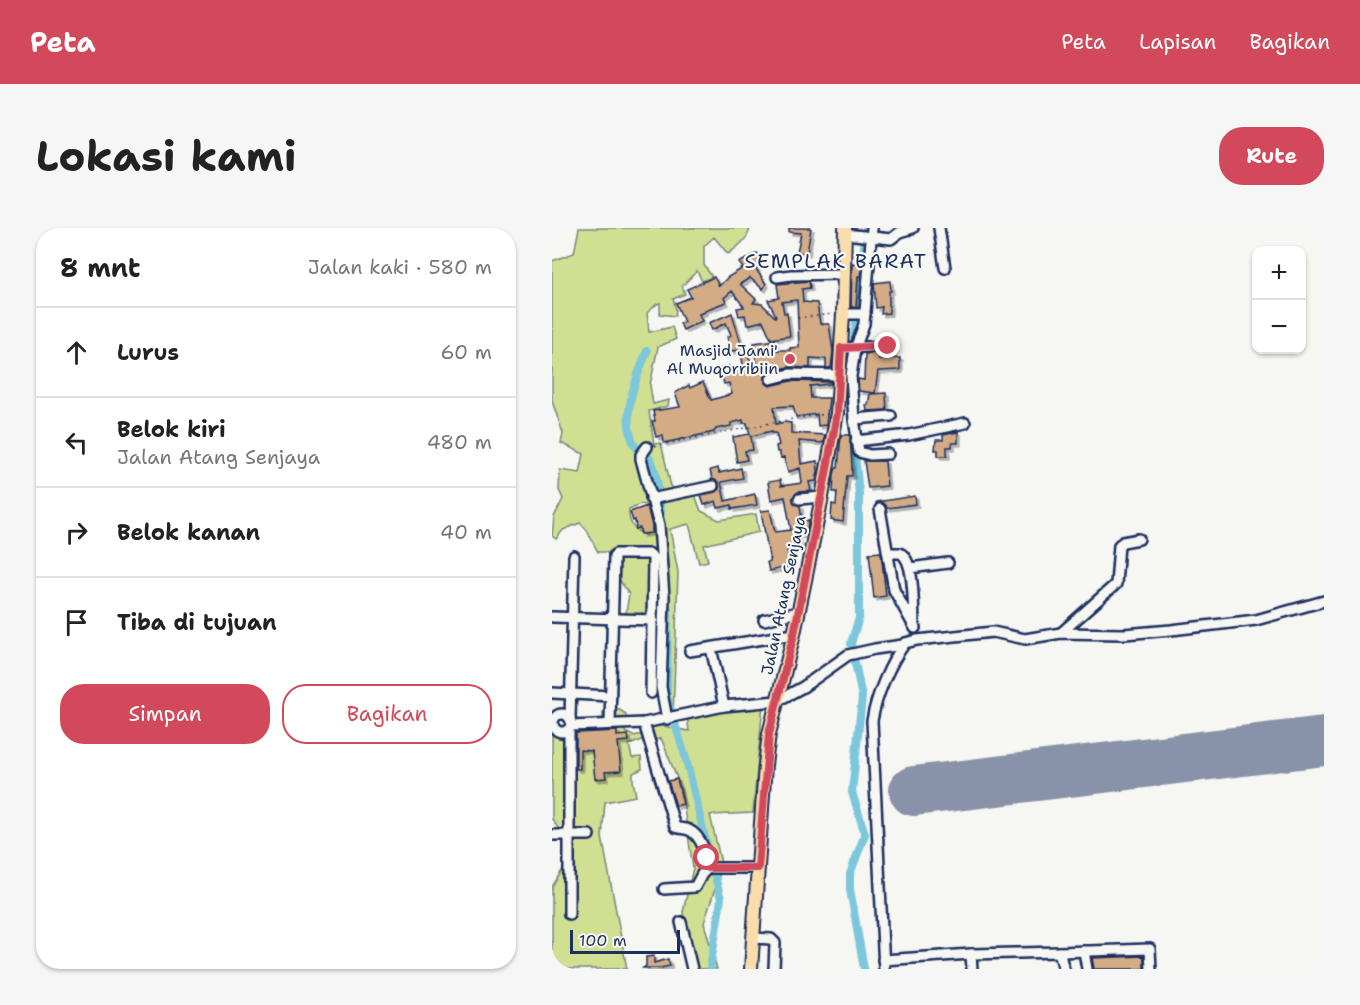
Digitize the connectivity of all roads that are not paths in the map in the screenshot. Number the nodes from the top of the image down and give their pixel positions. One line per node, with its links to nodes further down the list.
1 (914, 228): 4 (street)
2 (939, 228): 5 (street)
3 (845, 231): 4 (street); 6 (main road, Jalan Atang Senjaya)
4 (871, 234): 8 (street)
5 (945, 268)
6 (843, 274): 7 (street); 8 (main road, Jalan Atang Senjaya)
7 (777, 277)
8 (853, 314): 10 (main road, Jalan Atang Senjaya); 10 (street)
9 (888, 346): 10 (street)
10 (849, 349): 11 (main road, Jalan Atang Senjaya); 13 (street)
11 (840, 375): 12 (street); 13 (main road, Jalan Atang Senjaya)
12 (771, 379)
13 (849, 413): 14 (street); 16 (street); 20 (main road, Jalan Atang Senjaya)
14 (891, 416)
15 (965, 423): 16 (street)
16 (856, 441): 18 (street)
17 (647, 447): 21 (street)
18 (888, 454)
19 (712, 486): 21 (street)
20 (822, 497): 22 (street); 30 (main road, Jalan Atang Senjaya)
21 (656, 498): 49 (street)
22 (799, 499)
23 (880, 509): 25 (street)
24 (1139, 539): 37 (street)
25 (888, 553): 28 (street); 36 (street)
26 (574, 556): 33 (street)
27 (948, 563): 28 (street)
28 (910, 568): 36 (street)
29 (1324, 601): 37 (street)
30 (798, 612): 35 (street); 38 (main road, Jalan Atang Senjaya)
31 (552, 617): 33 (street)
32 (613, 618): 33 (street); 34 (street); 34 (street); 46 (street)
33 (572, 619): 44 (street)
34 (653, 620): 45 (street)
35 (764, 620)
36 (915, 628): 39 (street)
37 (1061, 633): 39 (street)
38 (794, 634): 41 (street); 47 (main road, Jalan Atang Senjaya)
39 (917, 640): 40 (street)
40 (903, 645): 47 (street); 66 (street)
41 (711, 648): 42 (street); 48 (street)
42 (690, 651)
43 (552, 693): 44 (street)
44 (570, 693): 46 (street); 53 (street)
45 (651, 693)
46 (610, 696): 51 (street)
47 (777, 700): 48 (street); 58 (main road, Jalan Atang Senjaya)
48 (724, 706): 49 (street)
49 (669, 719): 52 (street)
50 (553, 722): 53 (street); 53 (street)
51 (610, 723): 52 (street); 53 (street)
52 (644, 723): 57 (street)
53 (570, 724): 55 (street)
54 (552, 835): 55 (street)
55 (570, 835): 56 (street); 60 (street)
56 (589, 835)
57 (710, 868): 58 (street); 59 (street)
58 (758, 868): 62 (main road, Jalan Atang Senjaya)
59 (664, 889)
60 (569, 914)
61 (681, 922): 67 (street)
62 (754, 938): 68 (main road, Jalan Atang Senjaya); 69 (street)
63 (1084, 951): 64 (street); 72 (street); 73 (street)
64 (1059, 952): 65 (street); 71 (street)
65 (971, 954): 66 (street); 70 (street)
66 (884, 965)
67 (692, 969)
68 (751, 969)
69 (774, 969)
70 (972, 969)
71 (1064, 969)
72 (1087, 969)
73 (1150, 969)

